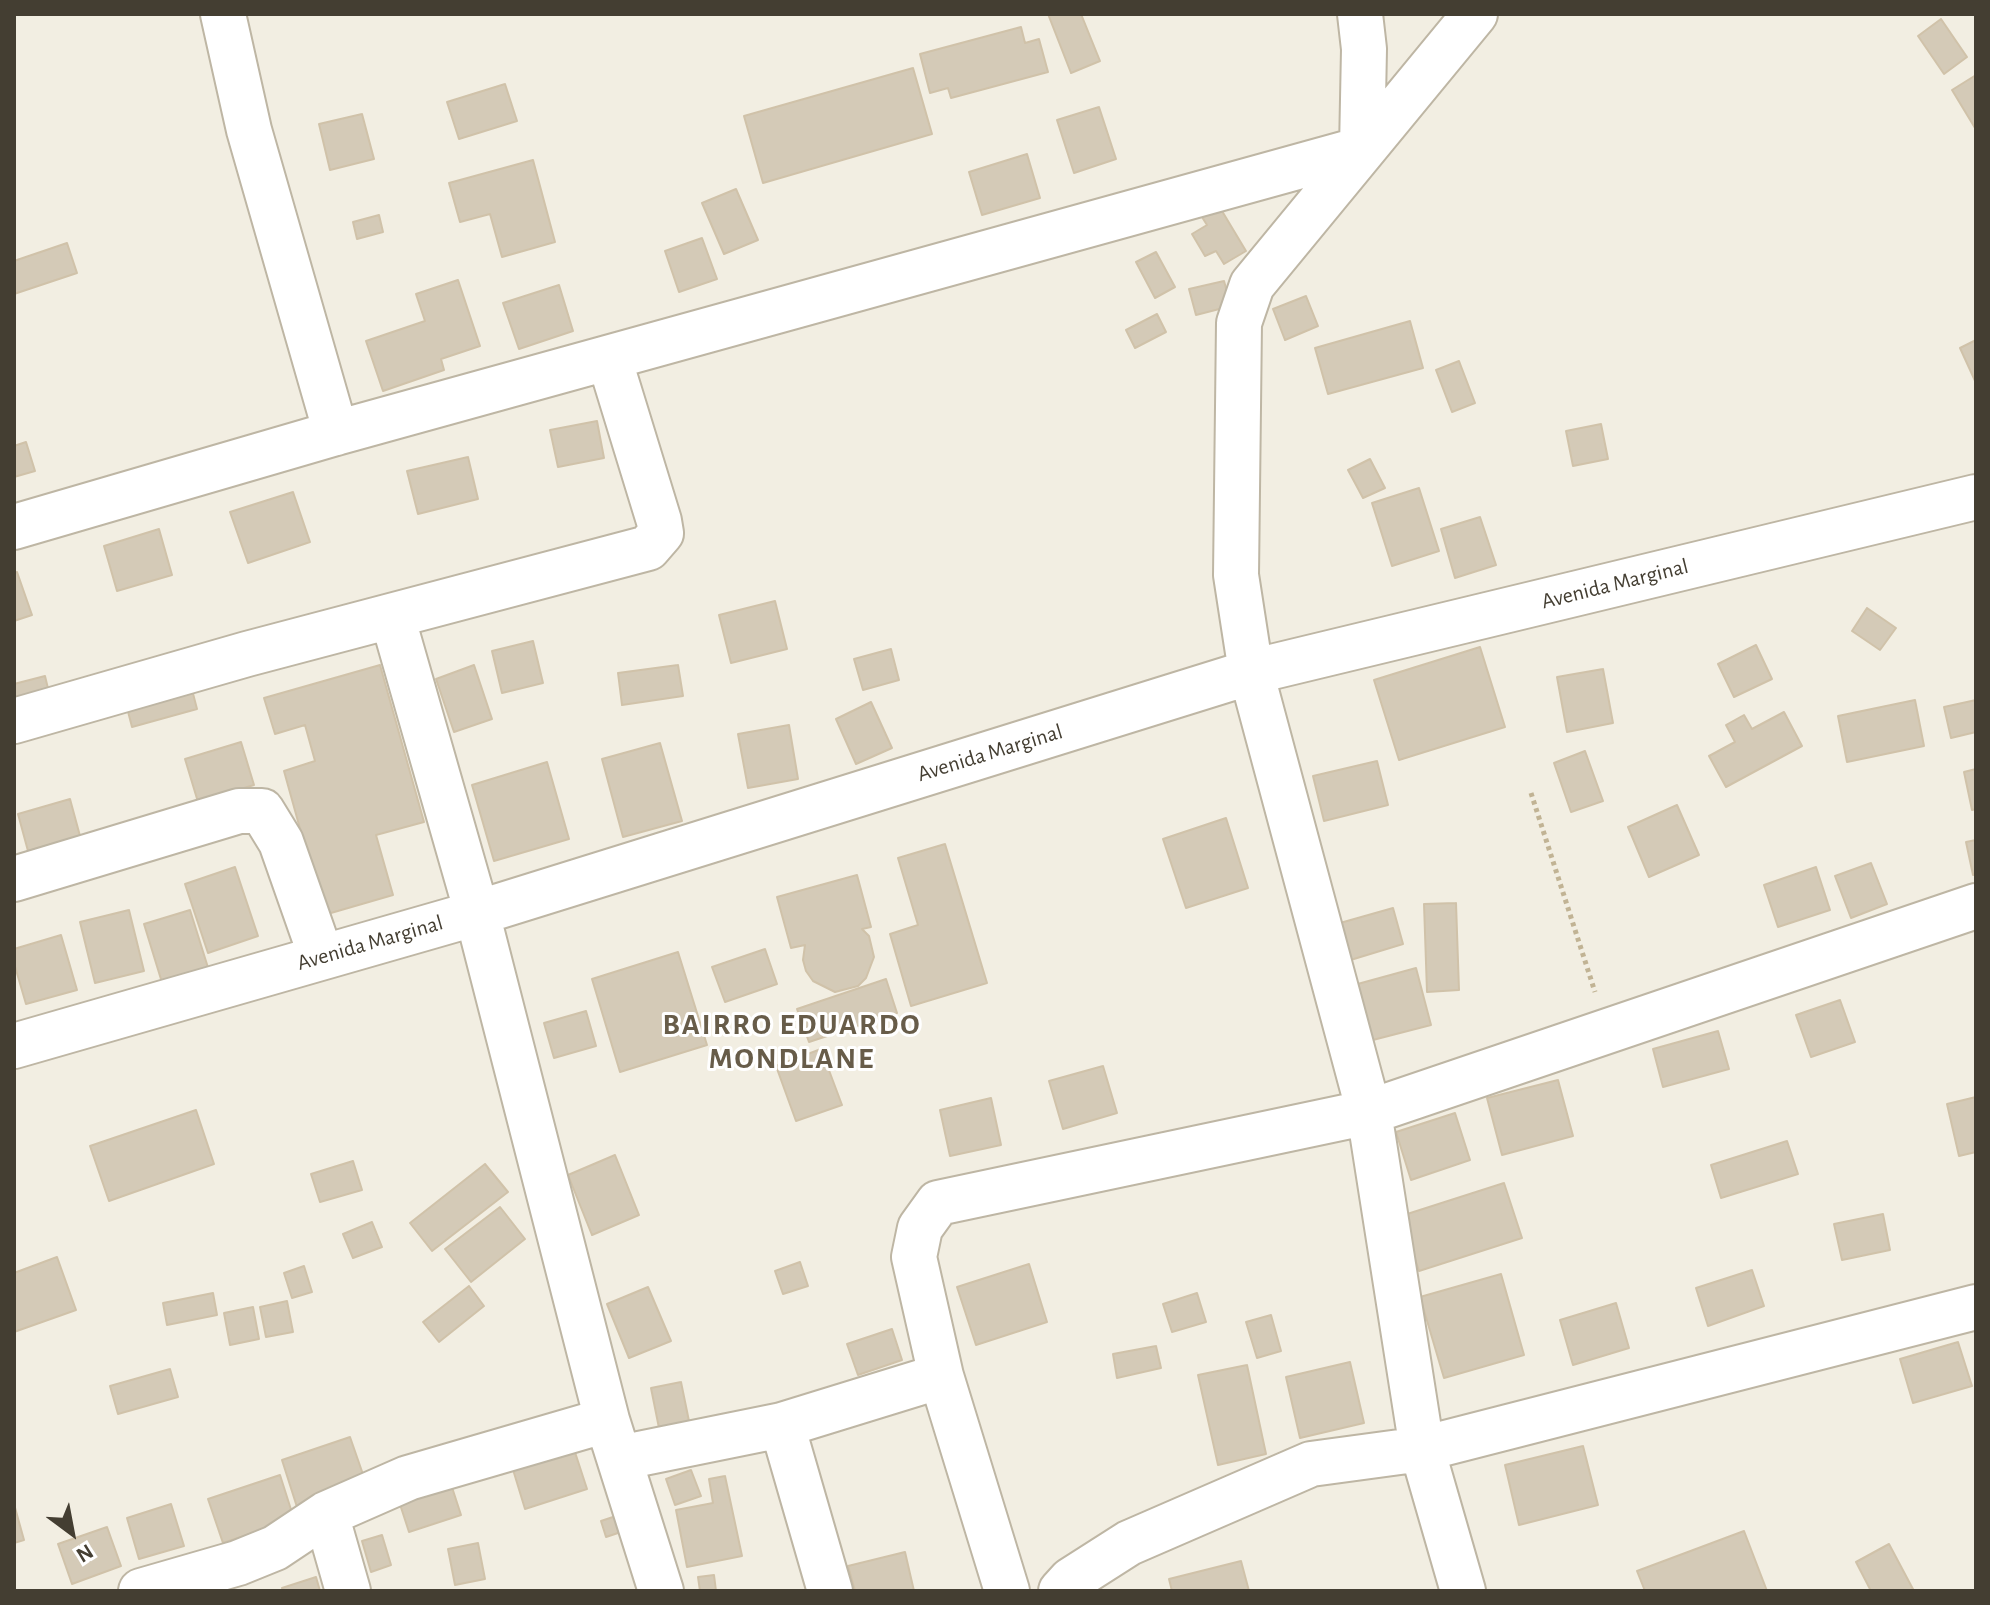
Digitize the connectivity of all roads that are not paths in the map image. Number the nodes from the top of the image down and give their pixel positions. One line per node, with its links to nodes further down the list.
1 (223, 14): 6 (street)
2 (1360, 14): 4 (street)
3 (1475, 14): 4 (street)
4 (1362, 149): 5 (street); 10 (street)
5 (609, 358): 6 (street); 9 (street)
6 (336, 433): 8 (street)
7 (1976, 497): 10 (street, Avenida Marginal)
8 (14, 527)
9 (392, 616): 11 (street); 14 (street)
10 (1251, 672): 14 (street, Avenida Marginal); 17 (street)
11 (14, 721)
12 (14, 879): 15 (street)
13 (1976, 906): 17 (street)
14 (477, 913): 15 (street, Avenida Marginal); 21 (street)
15 (321, 956): 16 (street, Avenida Marginal)
16 (14, 1046)
17 (1369, 1112): 19 (street); 22 (street)
18 (1976, 1307): 22 (street)
19 (941, 1376): 20 (street); 28 (street)
20 (782, 1425): 21 (street); 27 (street)
21 (613, 1439): 23 (street); 26 (street)
22 (1422, 1449): 29 (street); 30 (street)
23 (326, 1514): 24 (street); 25 (street)
24 (141, 1591)
25 (348, 1591)
26 (661, 1591)
27 (830, 1591)
28 (1007, 1591)
29 (1061, 1591)
30 (1463, 1591)

